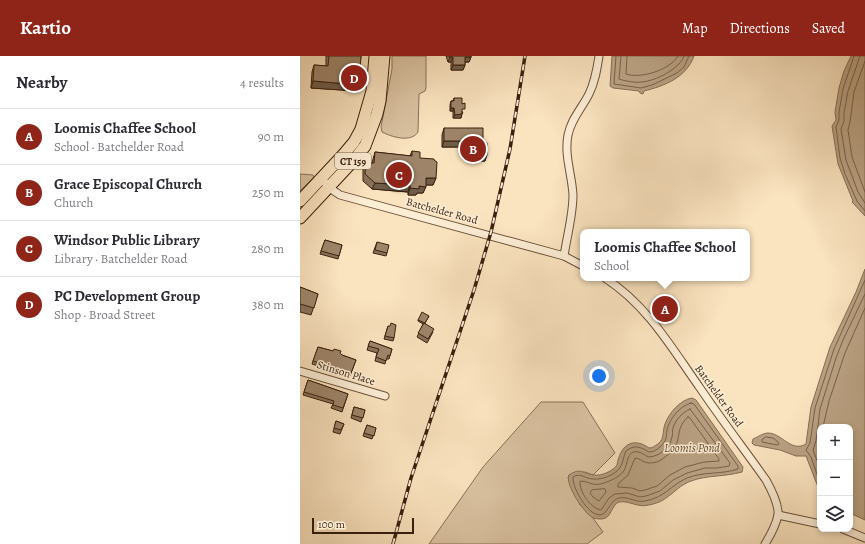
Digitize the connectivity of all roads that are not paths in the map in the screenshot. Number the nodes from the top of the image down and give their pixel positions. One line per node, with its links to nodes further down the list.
1 (375, 56): 4 (main road, CT 159)
2 (384, 56): 4 (main road, CT 159)
3 (599, 56): 8 (street)
4 (375, 101): 5 (main road, CT 159)
5 (325, 182): 6 (main road, CT 159); 7 (main road, CT 159); 8 (street, Batchelder Road)
6 (300, 201)
7 (300, 218)
8 (564, 256): 9 (street, Batchelder Road)
9 (580, 264)
10 (608, 281): 13 (street, Batchelder Road)
11 (300, 371): 12 (street, Stinson Place)
12 (385, 396)
13 (778, 515): 14 (street); 17 (street)
14 (817, 523)
15 (850, 532): 16 (street)
16 (865, 538)
17 (765, 544)

